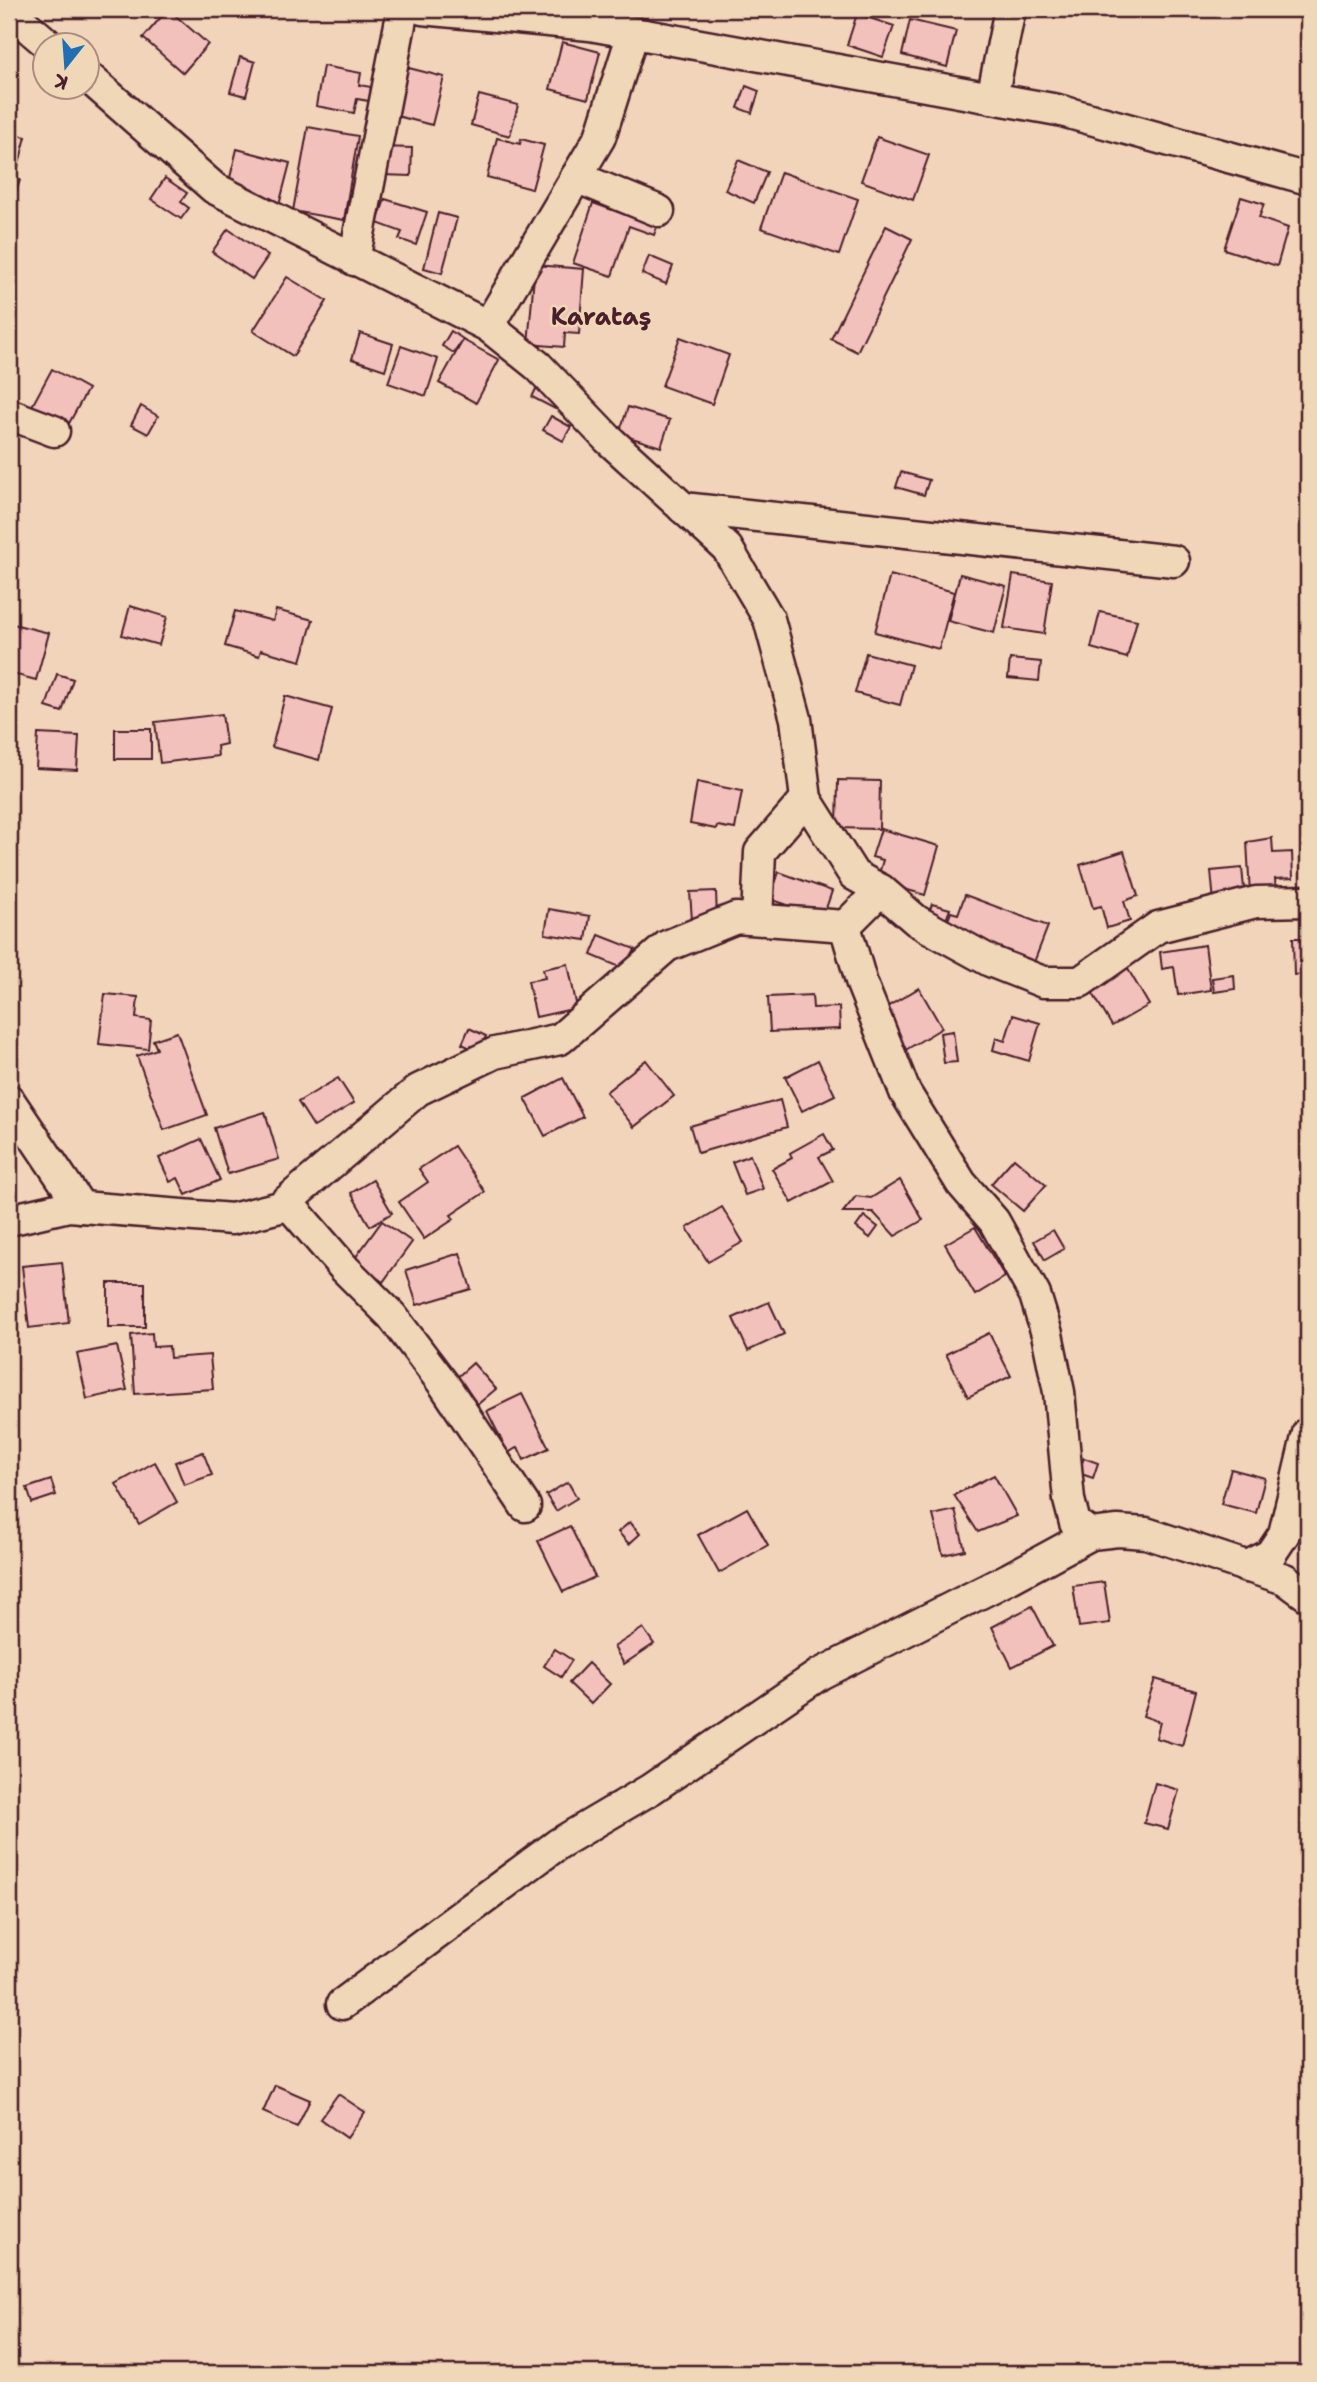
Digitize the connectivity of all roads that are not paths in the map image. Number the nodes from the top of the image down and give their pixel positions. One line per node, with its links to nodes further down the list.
1 (403, 9): 13 (street)
2 (422, 9): 5 (street)
3 (1010, 9): 9 (street)
4 (9, 11): 6 (street)
5 (583, 17): 7 (street)
6 (34, 32)
7 (632, 33): 9 (street); 10 (street)
8 (102, 89): 13 (street)
9 (992, 98): 11 (street)
10 (576, 177): 12 (street); 14 (street)
11 (1308, 178)
12 (659, 211)
13 (354, 260): 14 (street)
14 (488, 326): 17 (street)
15 (9, 414): 16 (street)
16 (54, 430)
17 (683, 508): 18 (street); 19 (street)
18 (1174, 561)
19 (806, 799): 20 (street); 22 (street)
20 (881, 890): 21 (street); 23 (street)
21 (1308, 901)
22 (757, 919): 23 (street); 25 (street)
23 (845, 926): 30 (street)
24 (9, 1100): 26 (street)
25 (287, 1202): 26 (street); 29 (street)
26 (81, 1207): 27 (street)
27 (9, 1220)
28 (1308, 1433): 31 (street)
29 (525, 1506)
30 (1091, 1534): 31 (street); 33 (street)
31 (1246, 1567): 32 (street)
32 (1308, 1596)
33 (342, 2004)

